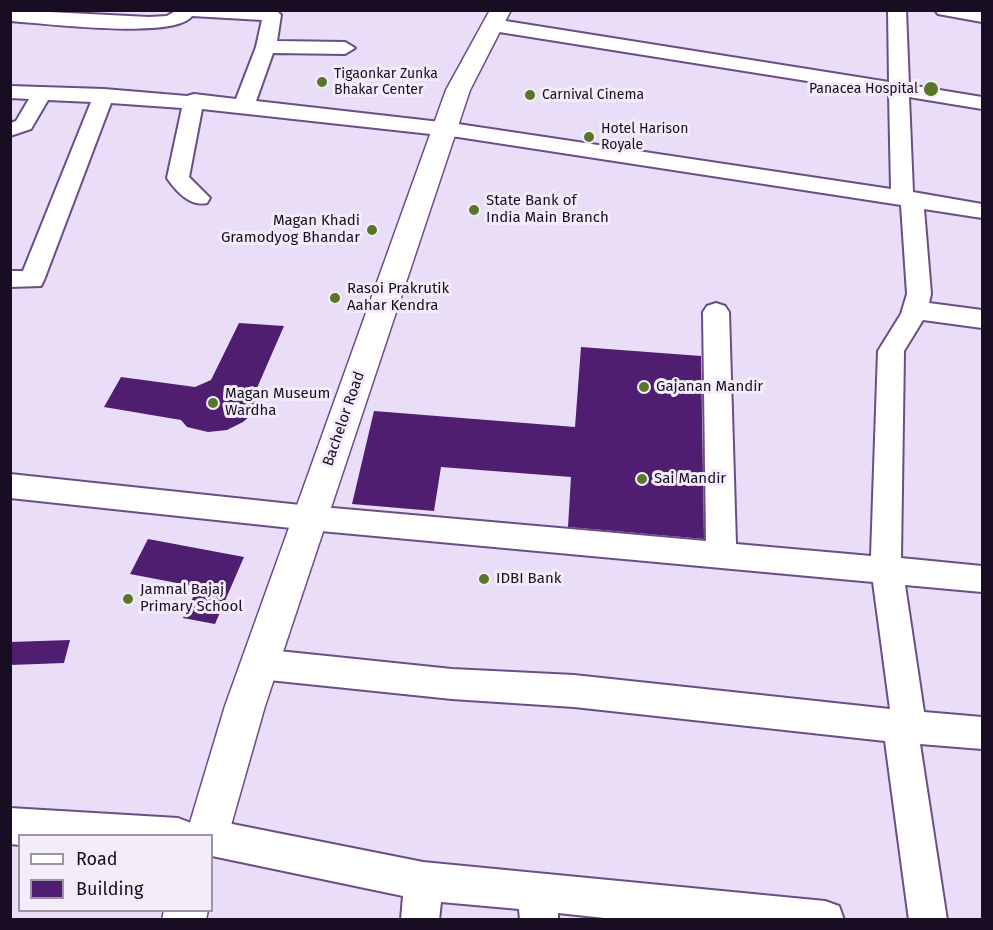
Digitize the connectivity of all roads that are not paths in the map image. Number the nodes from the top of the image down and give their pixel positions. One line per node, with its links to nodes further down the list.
1 (897, 10): 8 (street)
2 (944, 10): 4 (street)
3 (10, 15): 6 (street)
4 (982, 17)
5 (497, 18): 8 (street); 15 (main road, Bachelor Road)
6 (266, 47): 7 (street); 14 (street)
7 (345, 48)
8 (897, 89): 13 (street); 18 (street)
9 (10, 92): 10 (street)
10 (42, 93): 11 (street); 16 (street)
11 (104, 95): 12 (street); 20 (street)
12 (194, 100): 14 (street); 17 (street)
13 (982, 103)
14 (244, 105): 15 (street)
15 (445, 127): 18 (street); 25 (main road, Bachelor Road)
16 (10, 130)
17 (199, 198)
18 (907, 198): 19 (street); 21 (street)
19 (982, 211)
20 (10, 279)
21 (916, 310): 23 (street); 27 (street)
22 (716, 312): 26 (street)
23 (982, 320)
24 (10, 486): 25 (street)
25 (309, 519): 26 (street); 29 (main road, Bachelor Road)
26 (721, 555): 27 (street)
27 (887, 570): 28 (street); 30 (street)
28 (982, 579)
29 (259, 664): 30 (street); 34 (main road, Bachelor Road)
30 (904, 725): 31 (street); 41 (street)
31 (982, 733)
32 (10, 826): 33 (street)
33 (144, 834)
34 (208, 834)
35 (213, 838): 36 (street)
36 (423, 881): 37 (street); 39 (street)
37 (538, 906): 38 (street)
38 (764, 917): 40 (street)
39 (420, 920)
40 (825, 920)
41 (928, 920)

